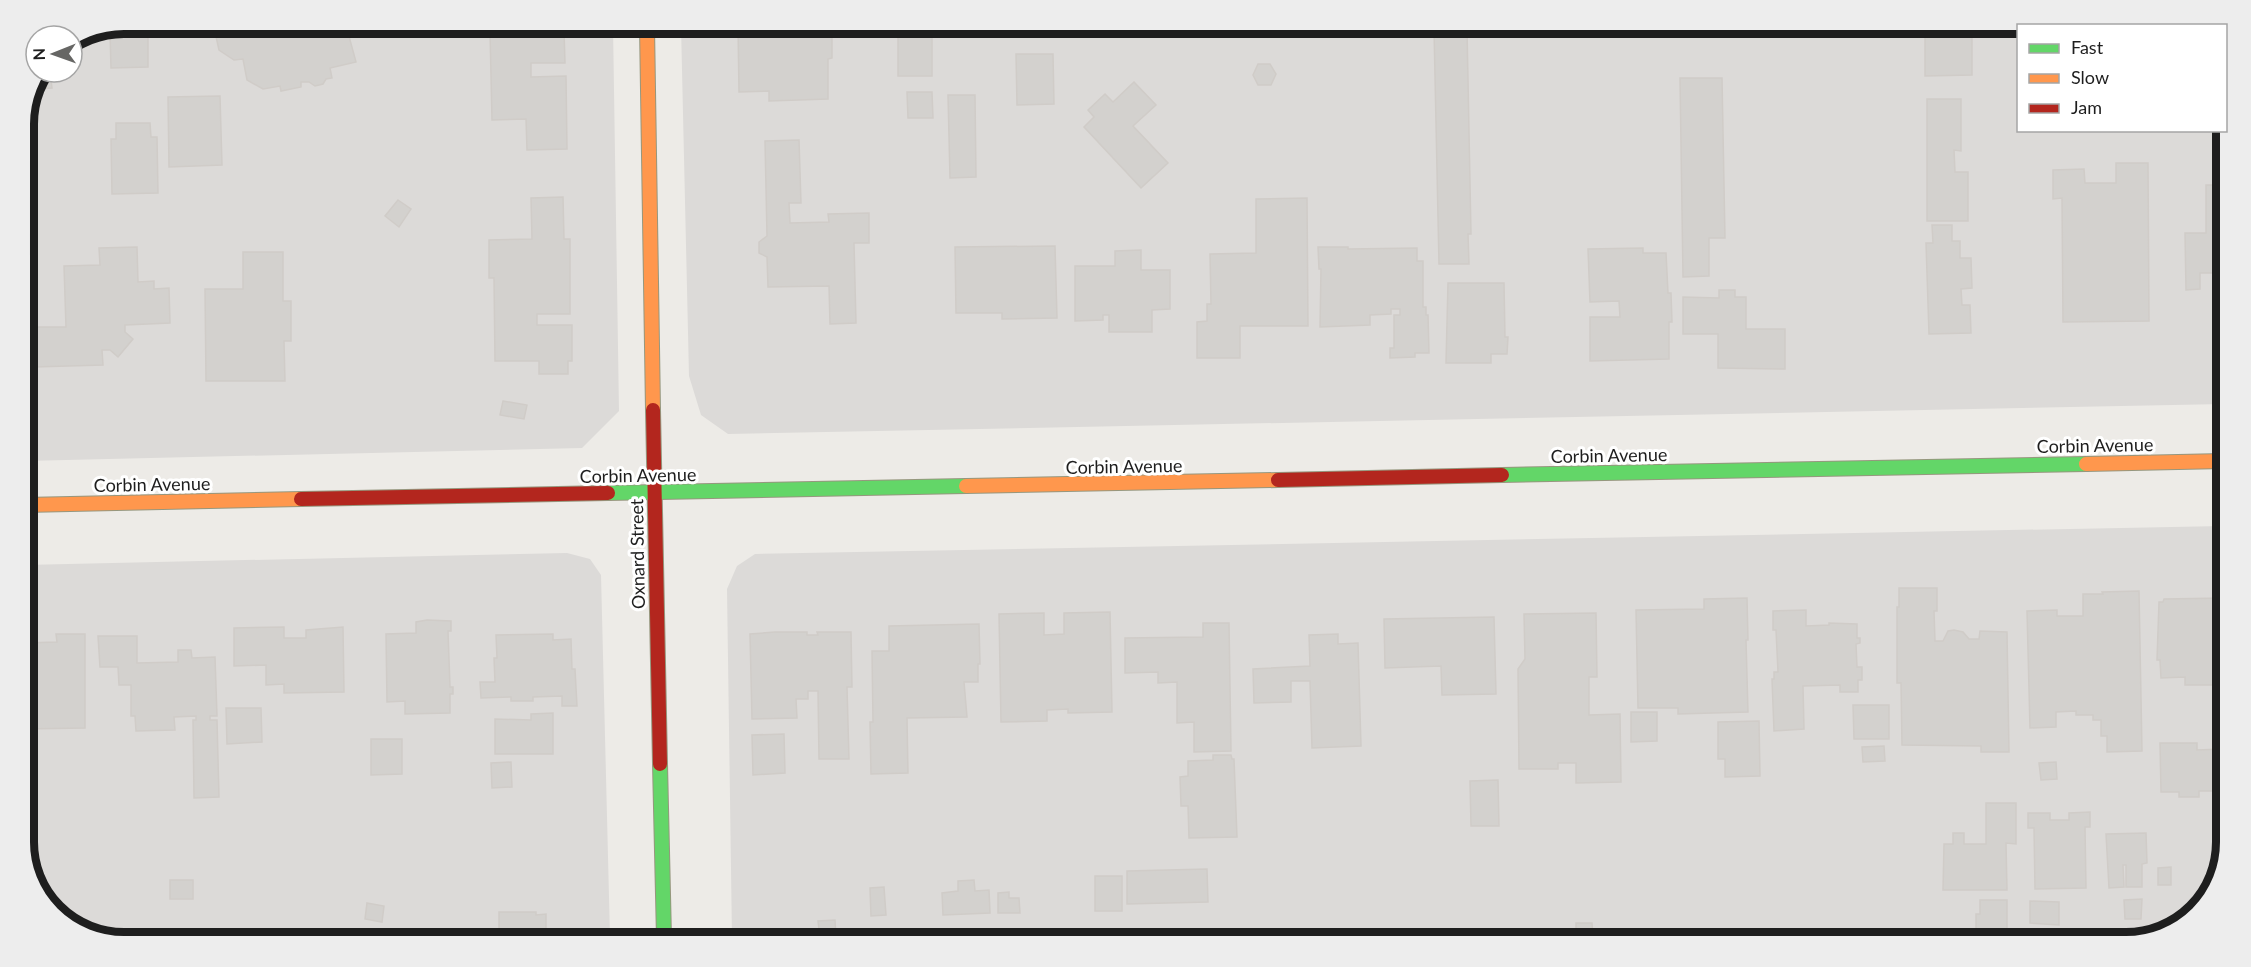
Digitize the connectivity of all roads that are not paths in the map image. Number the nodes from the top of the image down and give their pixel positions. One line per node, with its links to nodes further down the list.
1 (647, 34): 3 (main road, Oxnard Street)
2 (2216, 461): 3 (main road, Corbin Avenue)
3 (654, 493): 4 (main road, Corbin Avenue); 5 (main road, Oxnard Street)
4 (35, 505)
5 (664, 932)

